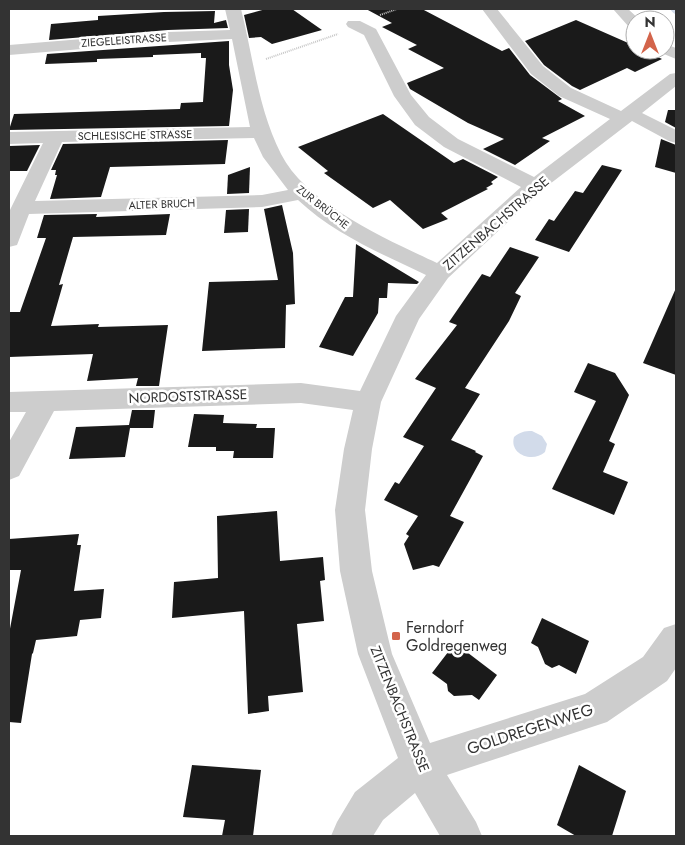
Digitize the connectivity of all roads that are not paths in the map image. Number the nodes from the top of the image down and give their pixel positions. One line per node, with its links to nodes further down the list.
1 (233, 9): 4 (street, ZUR BRÜCHE)
2 (489, 9): 7 (street)
3 (354, 24): 12 (street)
4 (240, 34): 5 (street, ZIEGELEISTRASSE); 8 (street, ZUR BRÜCHE)
5 (9, 50)
6 (676, 78): 7 (street, ZITZENBACHSTRASSE)
7 (628, 117): 10 (street); 12 (street, ZITZENBACHSTRASSE)
8 (261, 132): 9 (street, SCHLESISCHE STRASSE); 13 (street, ZUR BRÜCHE)
9 (55, 137): 11 (street, SCHLESISCHE STRASSE); 14 (street)
10 (676, 137)
11 (9, 138)
12 (535, 186): 16 (street, ZITZENBACHSTRASSE)
13 (302, 193): 14 (street, ALTER BRUCH); 16 (street, ZUR BRÜCHE)
14 (21, 208): 15 (street)
15 (9, 240)
16 (440, 273): 19 (street, ZITZENBACHSTRASSE)
17 (46, 401): 18 (street, NORDOSTSTRASSE); 19 (street, NORDOSTSTRASSE); 20 (street)
18 (9, 402)
19 (368, 402): 22 (street, ZITZENBACHSTRASSE)
20 (9, 468)
21 (676, 640): 22 (street, GOLDREGENWEG)
22 (420, 765): 23 (street); 24 (street, ZITZENBACHSTRASSE)
23 (351, 836)
24 (462, 836)

